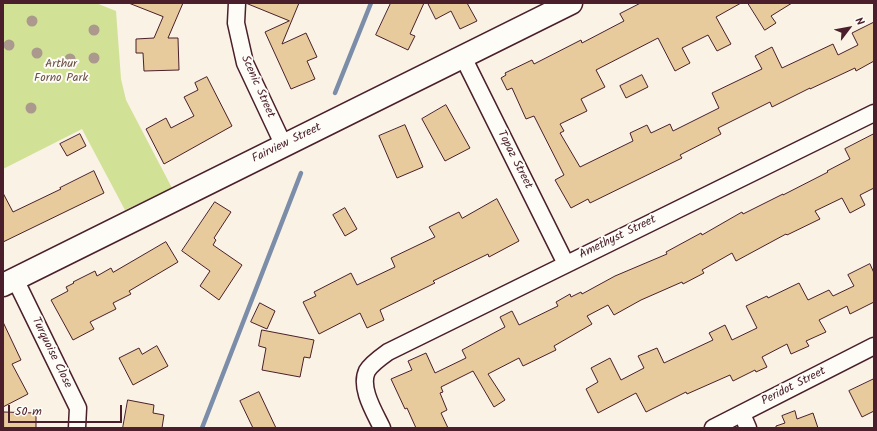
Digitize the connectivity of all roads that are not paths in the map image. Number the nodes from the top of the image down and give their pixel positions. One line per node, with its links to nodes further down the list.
1 (237, 3): 5 (street, Scenic Street)
2 (571, 3): 3 (street, Fairview Street)
3 (462, 57): 5 (street, Fairview Street); 6 (street, Topaz Street)
4 (874, 113): 6 (street, Amethyst Street)
5 (284, 146): 7 (street, Fairview Street)
6 (566, 264): 11 (street, Amethyst Street)
7 (9, 282): 10 (street, Turquoise Close)
8 (874, 346): 9 (street, Peridot Street)
9 (745, 421): 12 (street, Peridot Street)
10 (77, 428)
11 (382, 428)
12 (713, 428)

